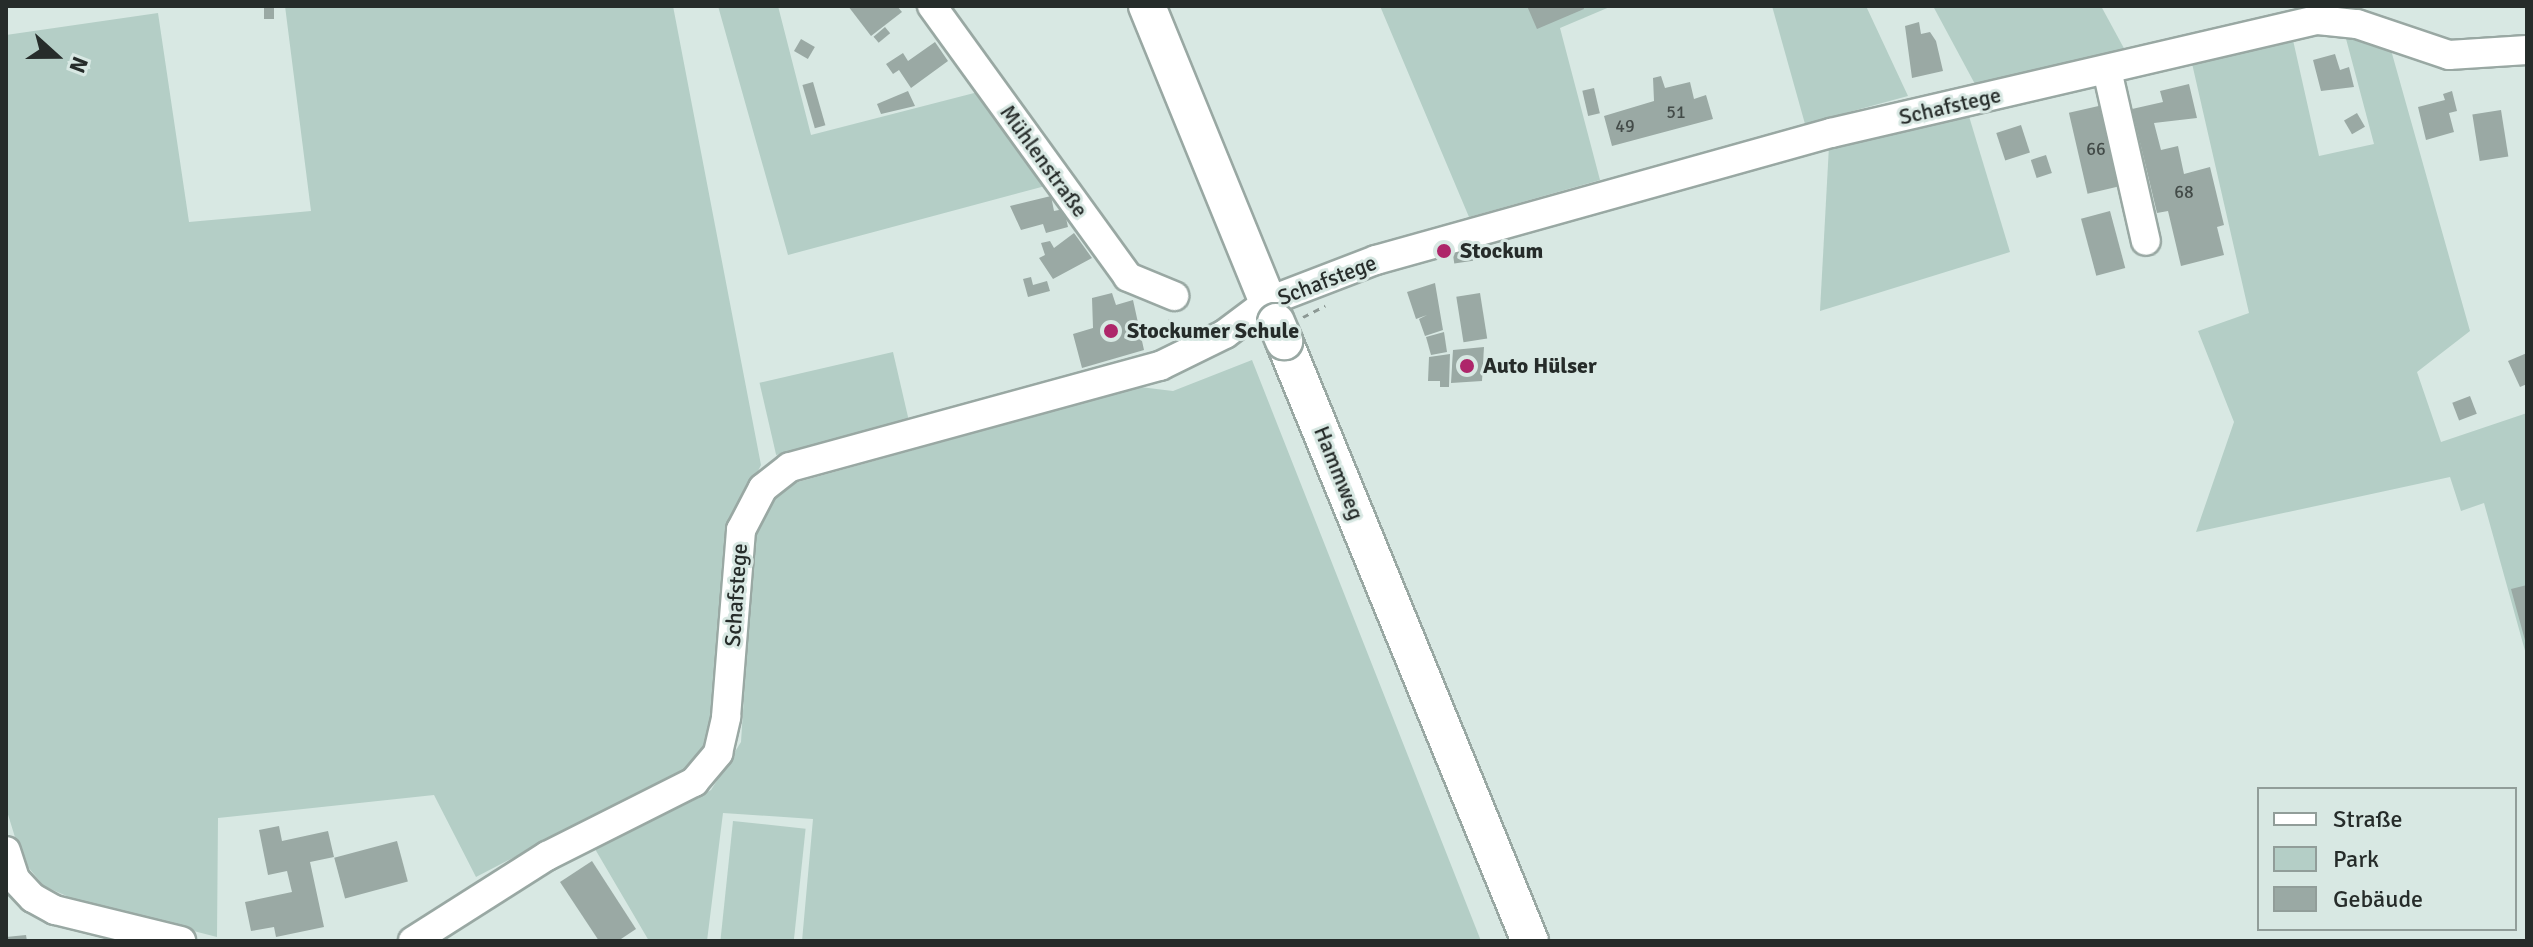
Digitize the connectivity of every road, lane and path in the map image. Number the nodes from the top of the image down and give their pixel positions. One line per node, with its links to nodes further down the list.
1 (932, 6): 6 (street, Mühlenstraße)
2 (1147, 6): 7 (main road, Hammweg)
3 (2527, 50): 4 (street, Schafstege)
4 (2107, 70): 5 (street); 7 (street, Schafstege)
5 (2146, 241)
6 (1174, 296): 8 (path)
7 (1276, 321): 8 (street, Schafstege); 12 (main road, Hammweg)
8 (1160, 366): 11 (street, Schafstege)
9 (6, 851): 10 (street)
10 (181, 941)
11 (413, 941)
12 (1530, 941)

